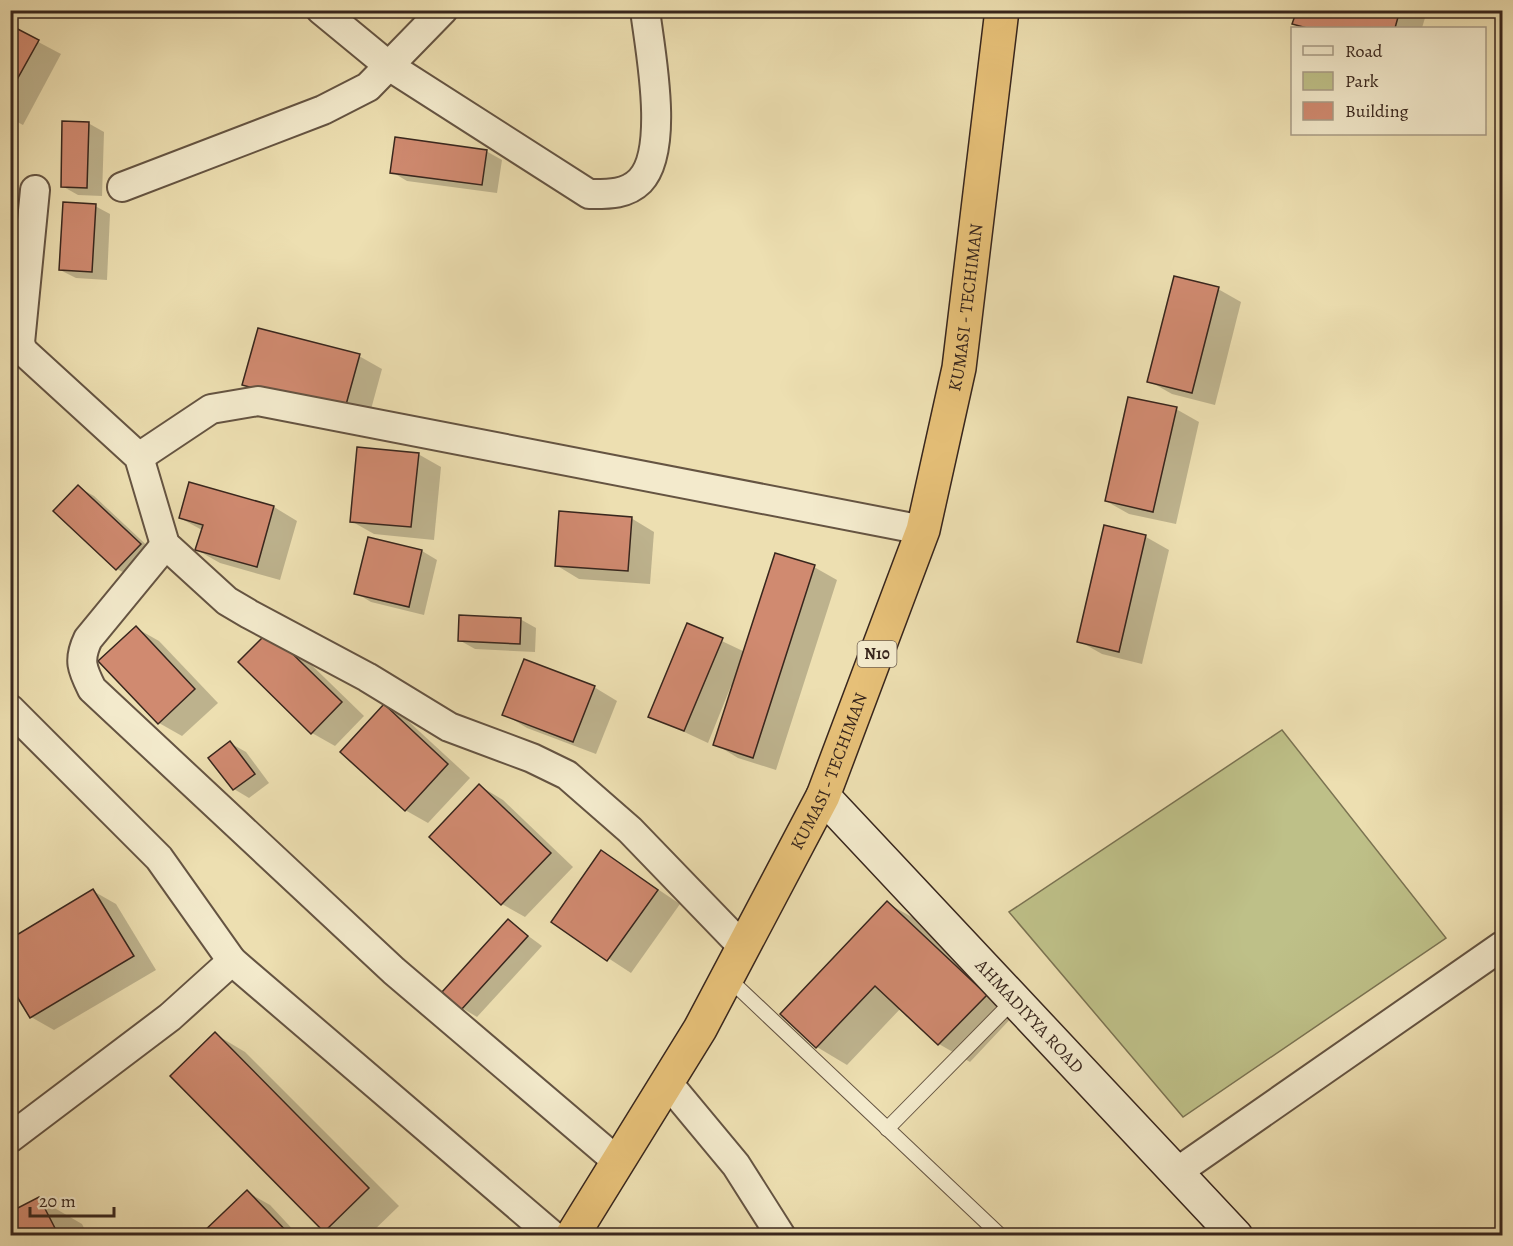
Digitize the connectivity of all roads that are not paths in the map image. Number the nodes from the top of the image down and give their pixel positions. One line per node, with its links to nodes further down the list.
1 (321, 10): 5 (street)
2 (443, 10): 5 (street)
3 (645, 10): 5 (street)
4 (1002, 10): 9 (highway, KUMASI - TECHIMAN / N10)
5 (389, 66): 6 (street)
6 (122, 187)
7 (35, 190): 8 (street)
8 (139, 457): 9 (street); 10 (street)
9 (923, 530): 12 (highway, KUMASI - TECHIMAN / N10)
10 (166, 548): 14 (street); 21 (street)
11 (10, 709): 15 (street)
12 (823, 796): 14 (highway, KUMASI - TECHIMAN / N10); 17 (street, AHMADIYYA ROAD)
13 (1503, 946): 22 (street)
14 (743, 947): 16 (highway, KUMASI - TECHIMAN / N10)
15 (232, 961): 20 (street); 23 (street)
16 (727, 977): 18 (highway, KUMASI - TECHIMAN / N10); 19 (lane)
17 (1014, 1000): 19 (lane); 22 (street, AHMADIYYA ROAD)
18 (667, 1082): 21 (highway, KUMASI - TECHIMAN / N10); 25 (street)
19 (887, 1129): 26 (lane)
20 (10, 1138)
21 (617, 1161): 24 (highway, KUMASI - TECHIMAN / N10)
22 (1177, 1172): 27 (street, AHMADIYYA ROAD)
23 (554, 1236)
24 (572, 1236)
25 (781, 1236)
26 (1001, 1236)
27 (1236, 1236)

